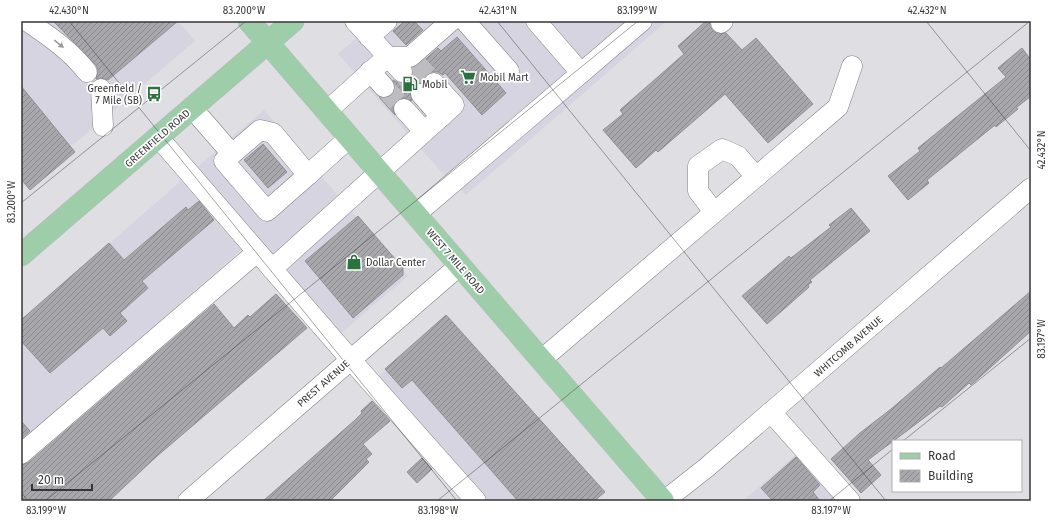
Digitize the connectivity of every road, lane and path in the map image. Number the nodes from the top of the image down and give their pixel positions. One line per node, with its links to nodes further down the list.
1 (27, 21): 16 (street, one-way to 16)
2 (248, 21): 11 (main road, WEST 7 MILE ROAD)
3 (293, 21): 11 (main road, GREENFIELD ROAD)
4 (355, 21): 10 (street)
5 (387, 21): 10 (street)
6 (451, 21): 12 (street)
7 (465, 21): 15 (street)
8 (536, 21): 17 (street)
9 (642, 21): 17 (street)
10 (369, 37): 12 (street)
11 (268, 43): 21 (main road, GREENFIELD ROAD); 23 (main road, WEST 7 MILE ROAD)
12 (387, 57): 14 (street)
13 (852, 66): 31 (street)
14 (370, 71): 18 (street); 23 (street)
15 (509, 71)
16 (87, 72)
17 (581, 73): 34 (street)
18 (384, 88)
19 (101, 89): 24 (street)
20 (427, 89): 25 (street)
21 (192, 108): 26 (main road, GREENFIELD ROAD); 28 (street)
22 (404, 109): 25 (street)
23 (326, 112): 27 (main road, WEST 7 MILE ROAD)
24 (103, 126)
25 (424, 131): 29 (street)
26 (158, 137): 35 (street); 36 (main road, GREENFIELD ROAD)
27 (349, 138): 29 (main road, WEST 7 MILE ROAD); 30 (street)
28 (232, 154): 30 (street); 30 (street)
29 (378, 172): 34 (main road, WEST 7 MILE ROAD); 38 (street)
30 (308, 175)
31 (756, 177): 33 (street); 33 (street)
32 (1031, 188): 41 (street, WHITCOMB AVENUE)
33 (714, 212): 40 (street)
34 (415, 215): 37 (main road, WEST 7 MILE ROAD)
35 (257, 252): 38 (street); 42 (street)
36 (21, 255)
37 (460, 266): 39 (street, PREST AVENUE); 40 (main road, WEST 7 MILE ROAD)
38 (272, 269): 39 (street)
39 (350, 360): 43 (street, PREST AVENUE); 44 (street)
40 (541, 360): 45 (main road, WEST 7 MILE ROAD)
41 (771, 412): 45 (street, WHITCOMB AVENUE); 46 (street)
42 (21, 454)
43 (188, 501)
44 (476, 501)
45 (663, 501)
46 (850, 501)

